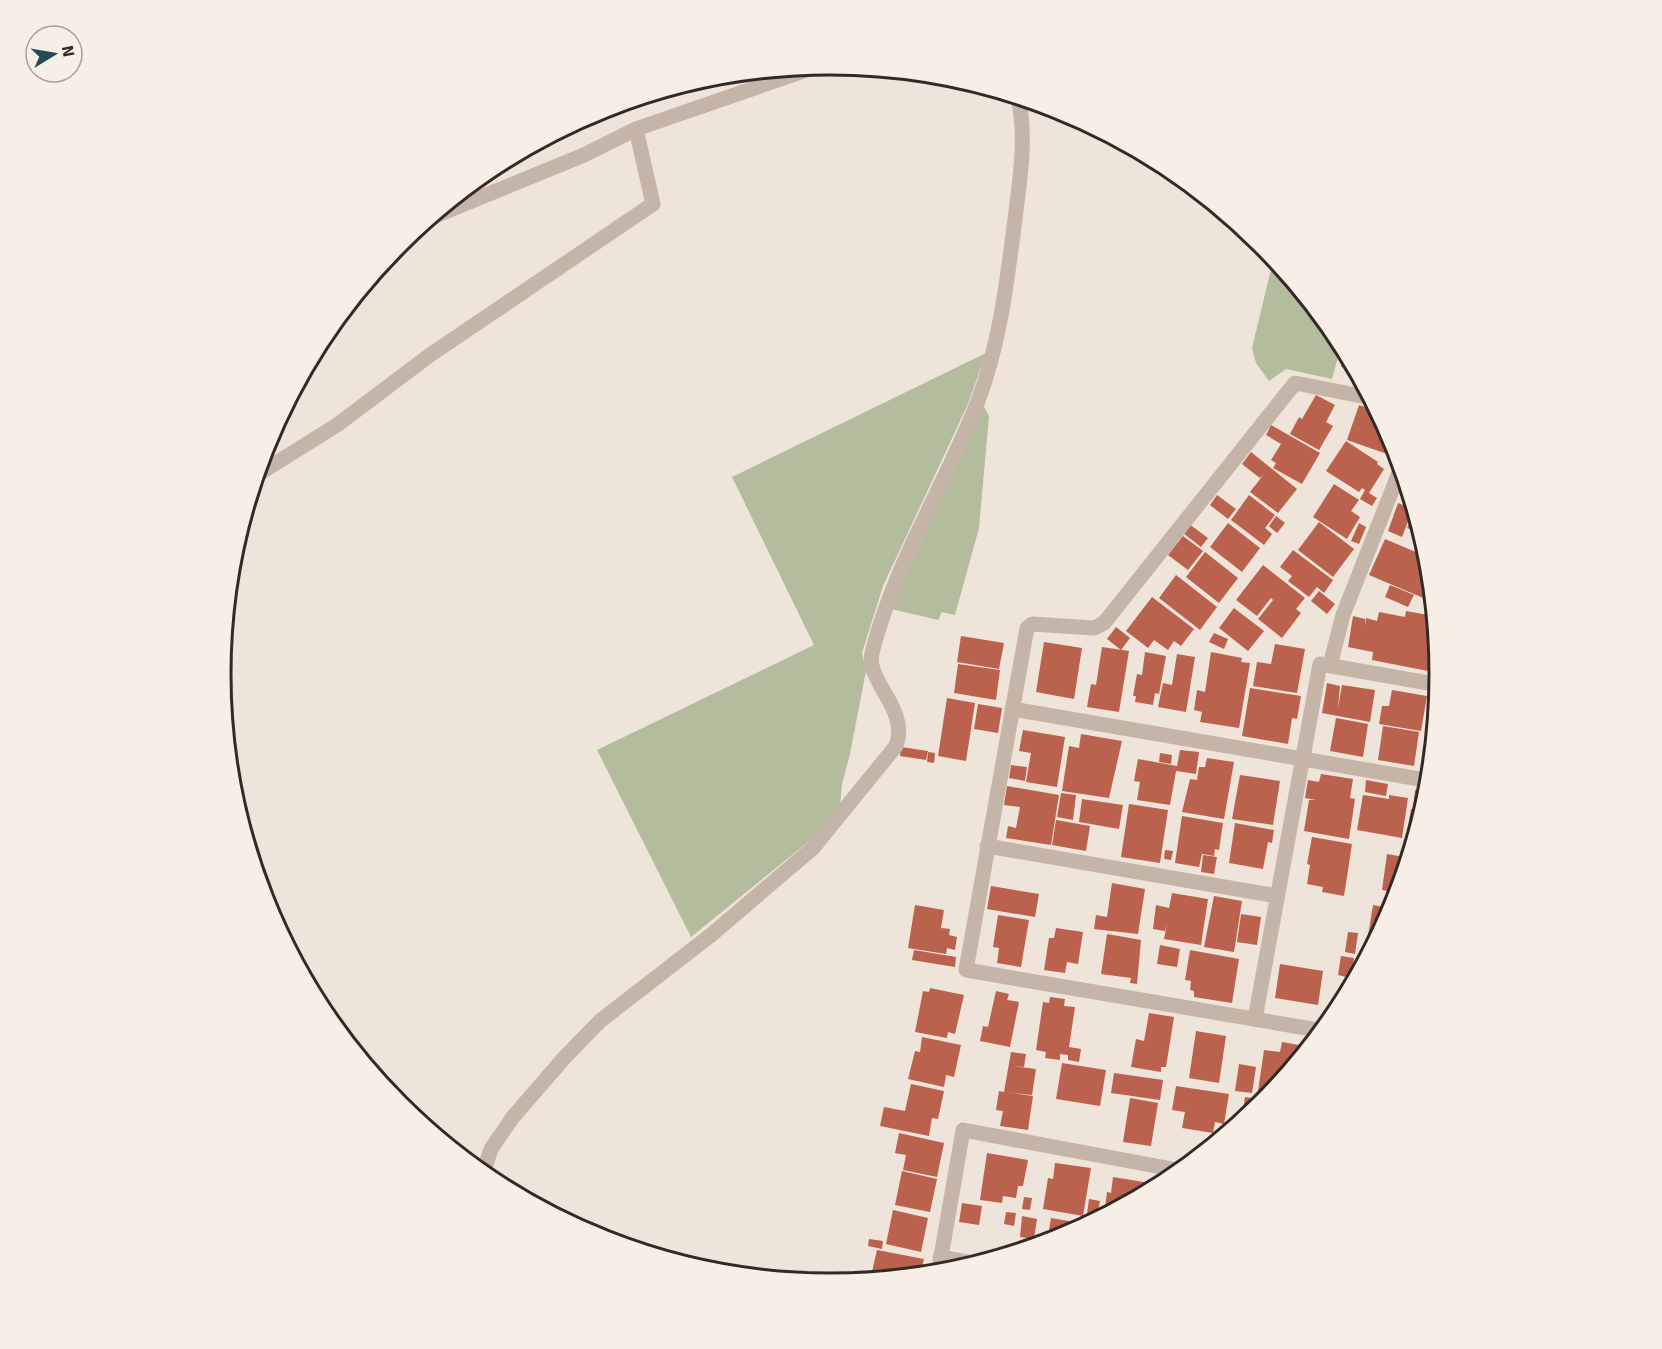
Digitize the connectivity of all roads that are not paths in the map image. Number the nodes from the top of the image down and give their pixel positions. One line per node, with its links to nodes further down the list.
1 (791, 76): 3 (street)
2 (1019, 105): 17 (street)
3 (636, 129): 4 (street); 6 (street)
4 (456, 207)
5 (1362, 396): 10 (street)
6 (269, 467)
7 (1397, 477): 8 (street)
8 (1330, 665): 9 (street); 11 (street)
9 (1430, 683)
10 (1012, 709): 11 (street); 13 (street)
11 (1301, 759): 12 (street); 14 (street)
12 (1421, 779)
13 (987, 846): 14 (street); 15 (street)
14 (1276, 896): 15 (street)
15 (1255, 1019): 16 (street)
16 (1314, 1029)
17 (486, 1164)
18 (1170, 1169): 19 (street)
19 (940, 1257): 20 (street); 21 (street)
20 (957, 1260)
21 (939, 1264)

